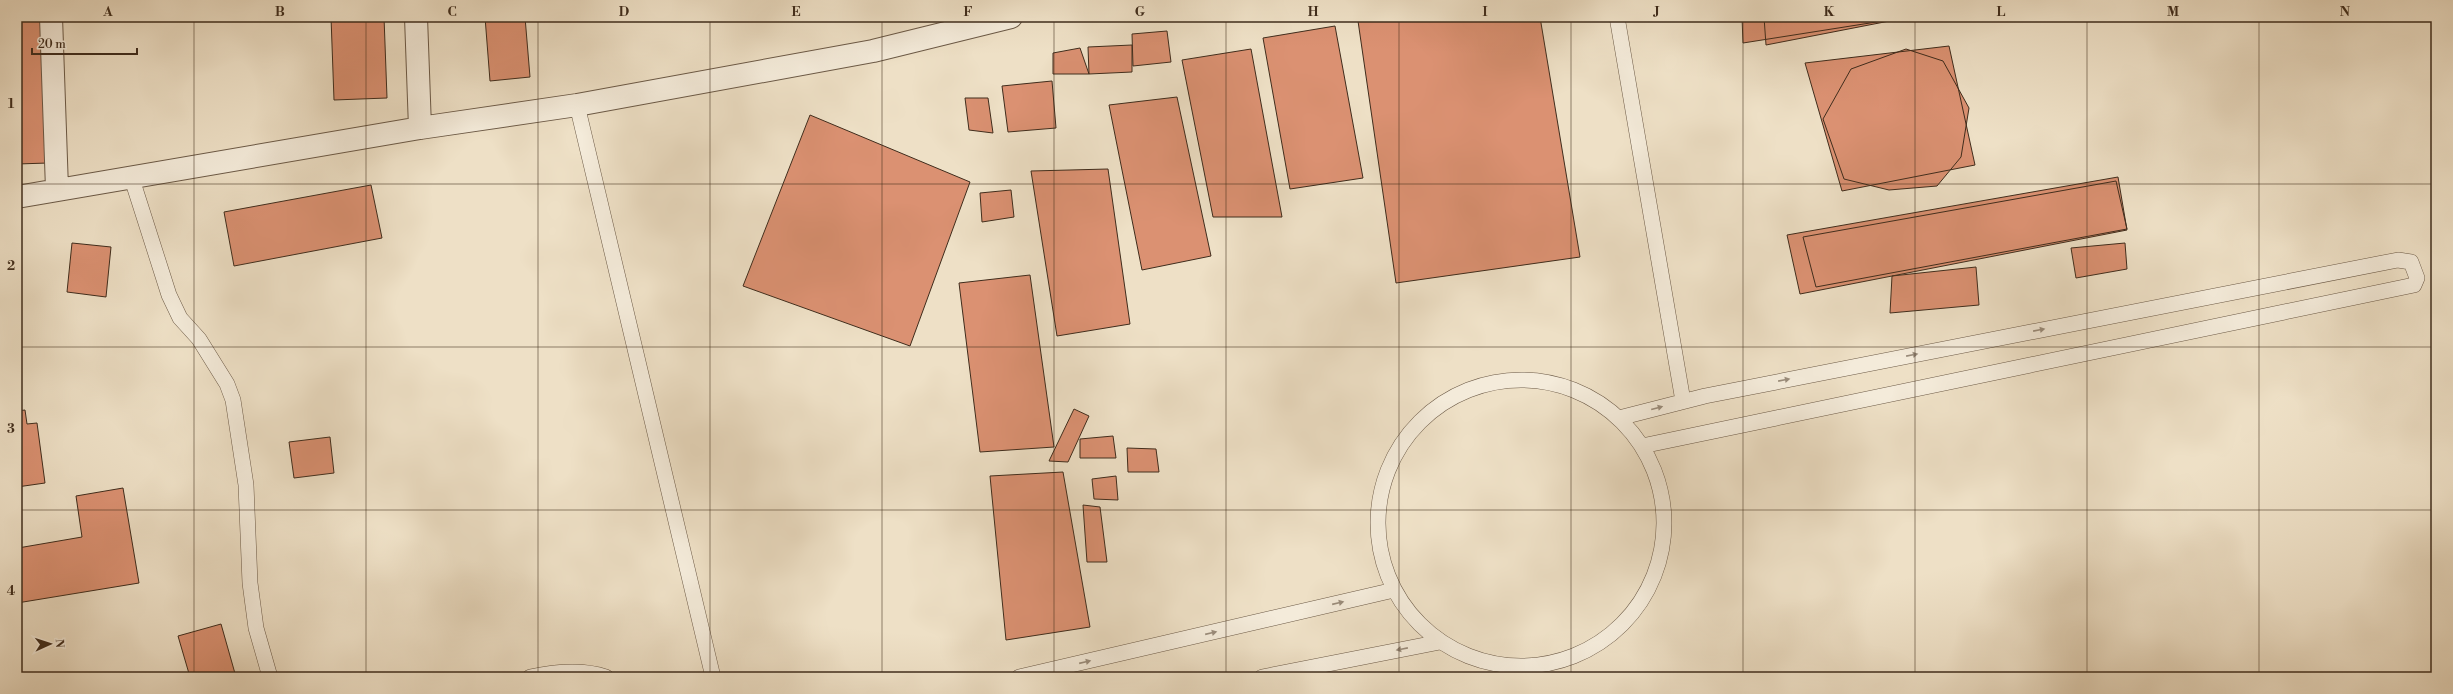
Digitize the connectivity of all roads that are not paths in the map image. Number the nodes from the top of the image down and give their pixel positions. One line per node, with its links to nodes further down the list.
1 (51, 17): 8 (street)
2 (416, 17): 6 (street)
3 (1011, 17): 5 (street)
4 (1617, 17): 10 (lane)
5 (577, 105): 6 (street); 18 (lane)
6 (420, 128): 7 (street)
7 (131, 176): 8 (street); 15 (lane)
8 (57, 190): 9 (street)
9 (17, 197)
10 (1683, 401): 11 (lane, one-way to 10); 12 (lane, one-way to 12)
11 (1619, 418): 12 (lane); 13 (lane)
12 (1642, 446): 14 (lane)
13 (1394, 590): 14 (lane); 19 (lane, one-way to 13)
14 (1440, 642): 20 (lane, one-way to 20)
15 (270, 677)
16 (530, 677): 17 (lane)
17 (606, 677)
18 (713, 677)
19 (1019, 677)
20 (1262, 677)

